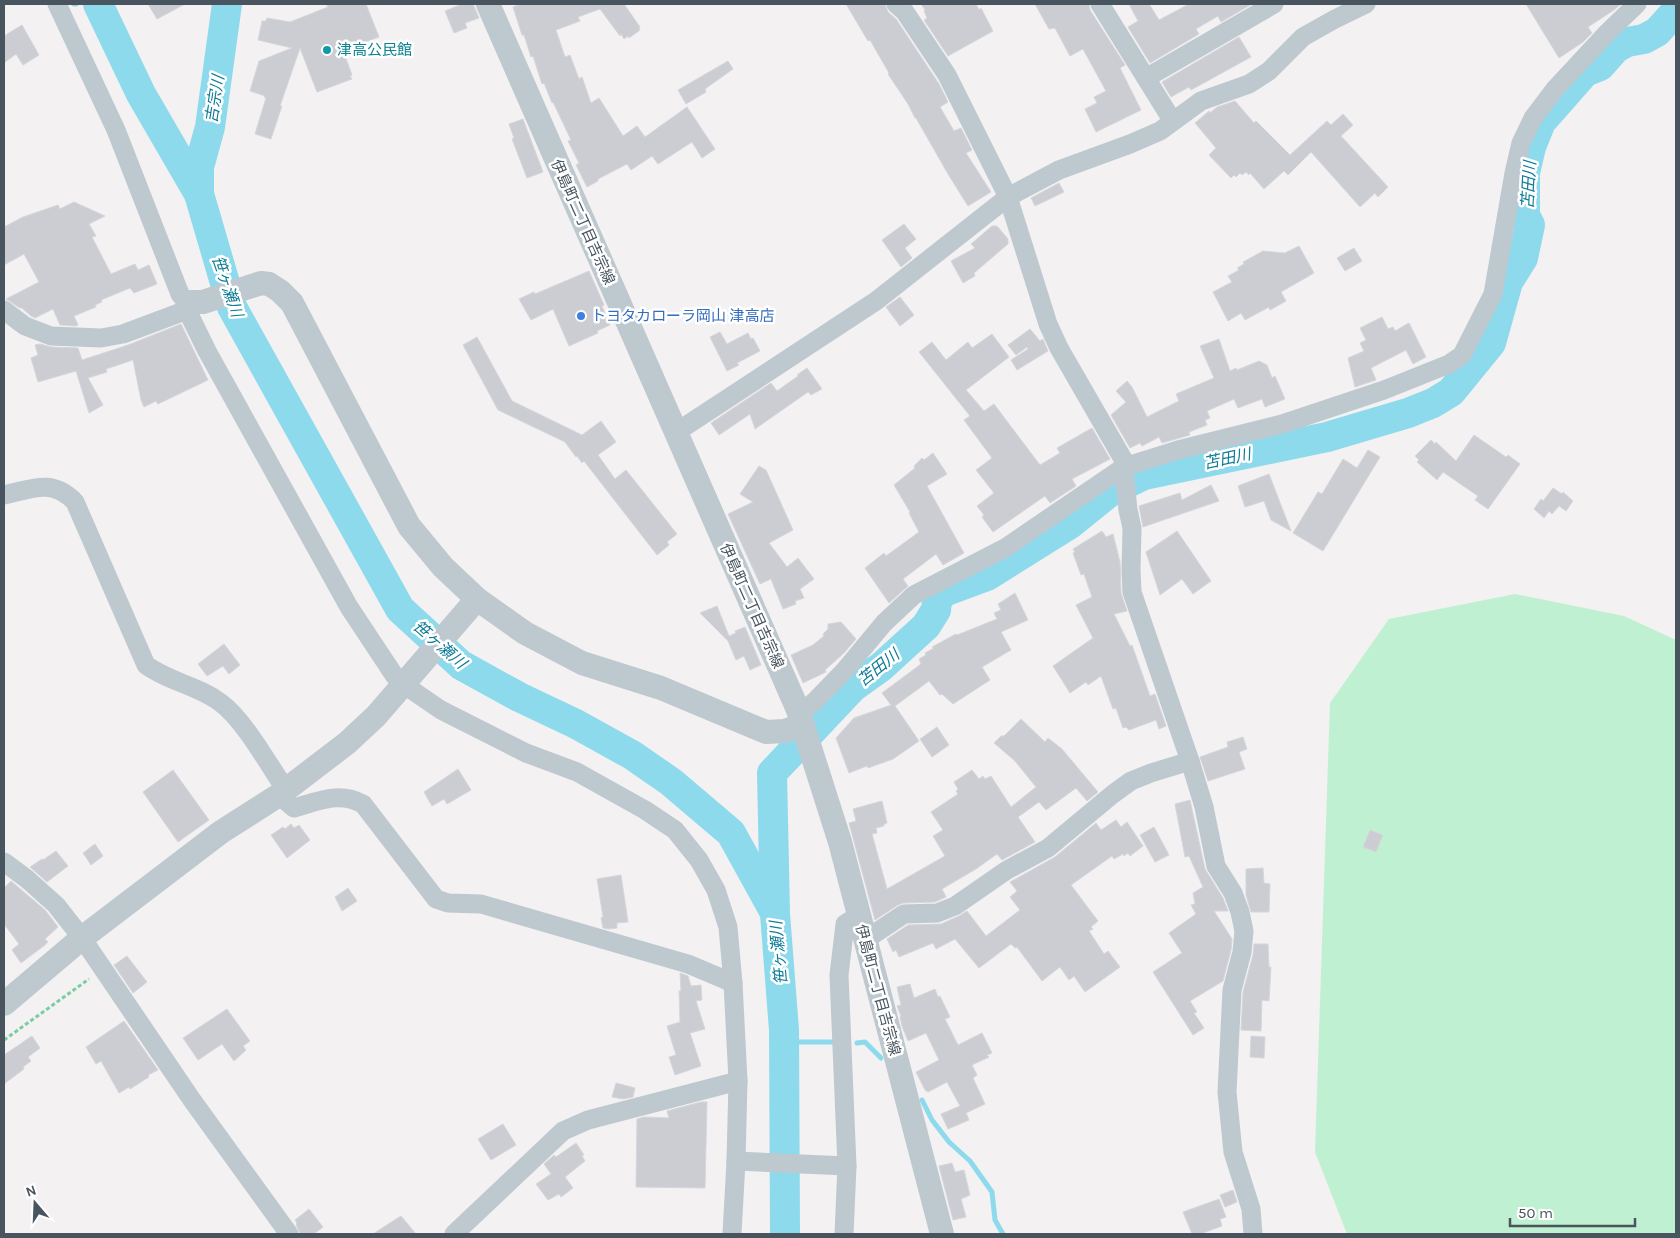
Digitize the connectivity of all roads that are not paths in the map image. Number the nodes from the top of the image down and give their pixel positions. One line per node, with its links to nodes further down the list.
1 (57, 4): 11 (street)
2 (488, 4): 13 (street, 伊島町二丁目吉宗線)
3 (896, 4): 10 (street)
4 (1100, 4): 8 (street)
5 (1274, 4): 8 (street)
6 (1366, 4): 9 (street)
7 (1637, 4): 14 (street)
8 (1146, 78): 9 (street)
9 (1172, 120): 10 (street)
10 (1008, 197): 13 (street); 14 (street)
11 (192, 305): 12 (street); 16 (street); 17 (street)
12 (4, 310)
13 (675, 433): 18 (street, 伊島町二丁目吉宗線)
14 (1124, 470): 18 (street); 19 (street)
15 (4, 495): 20 (street)
16 (472, 606): 17 (street); 18 (street)
17 (405, 682): 20 (street); 25 (street)
18 (801, 718): 22 (street, 伊島町二丁目吉宗線)
19 (1190, 761): 24 (street); 35 (street)
20 (282, 792): 23 (street); 25 (street)
21 (4, 862): 23 (street)
22 (859, 915): 24 (street, 伊島町二丁目吉宗線); 29 (street)
23 (82, 938): 26 (street); 30 (street)
24 (865, 940): 34 (street, 伊島町二丁目吉宗線)
25 (733, 983): 27 (street)
26 (4, 1004)
27 (738, 1081): 28 (street); 31 (street)
28 (741, 1162): 29 (street); 32 (street)
29 (847, 1166): 33 (street)
30 (289, 1234)
31 (454, 1234)
32 (732, 1234)
33 (844, 1234)
34 (942, 1234)
35 (1253, 1234)

